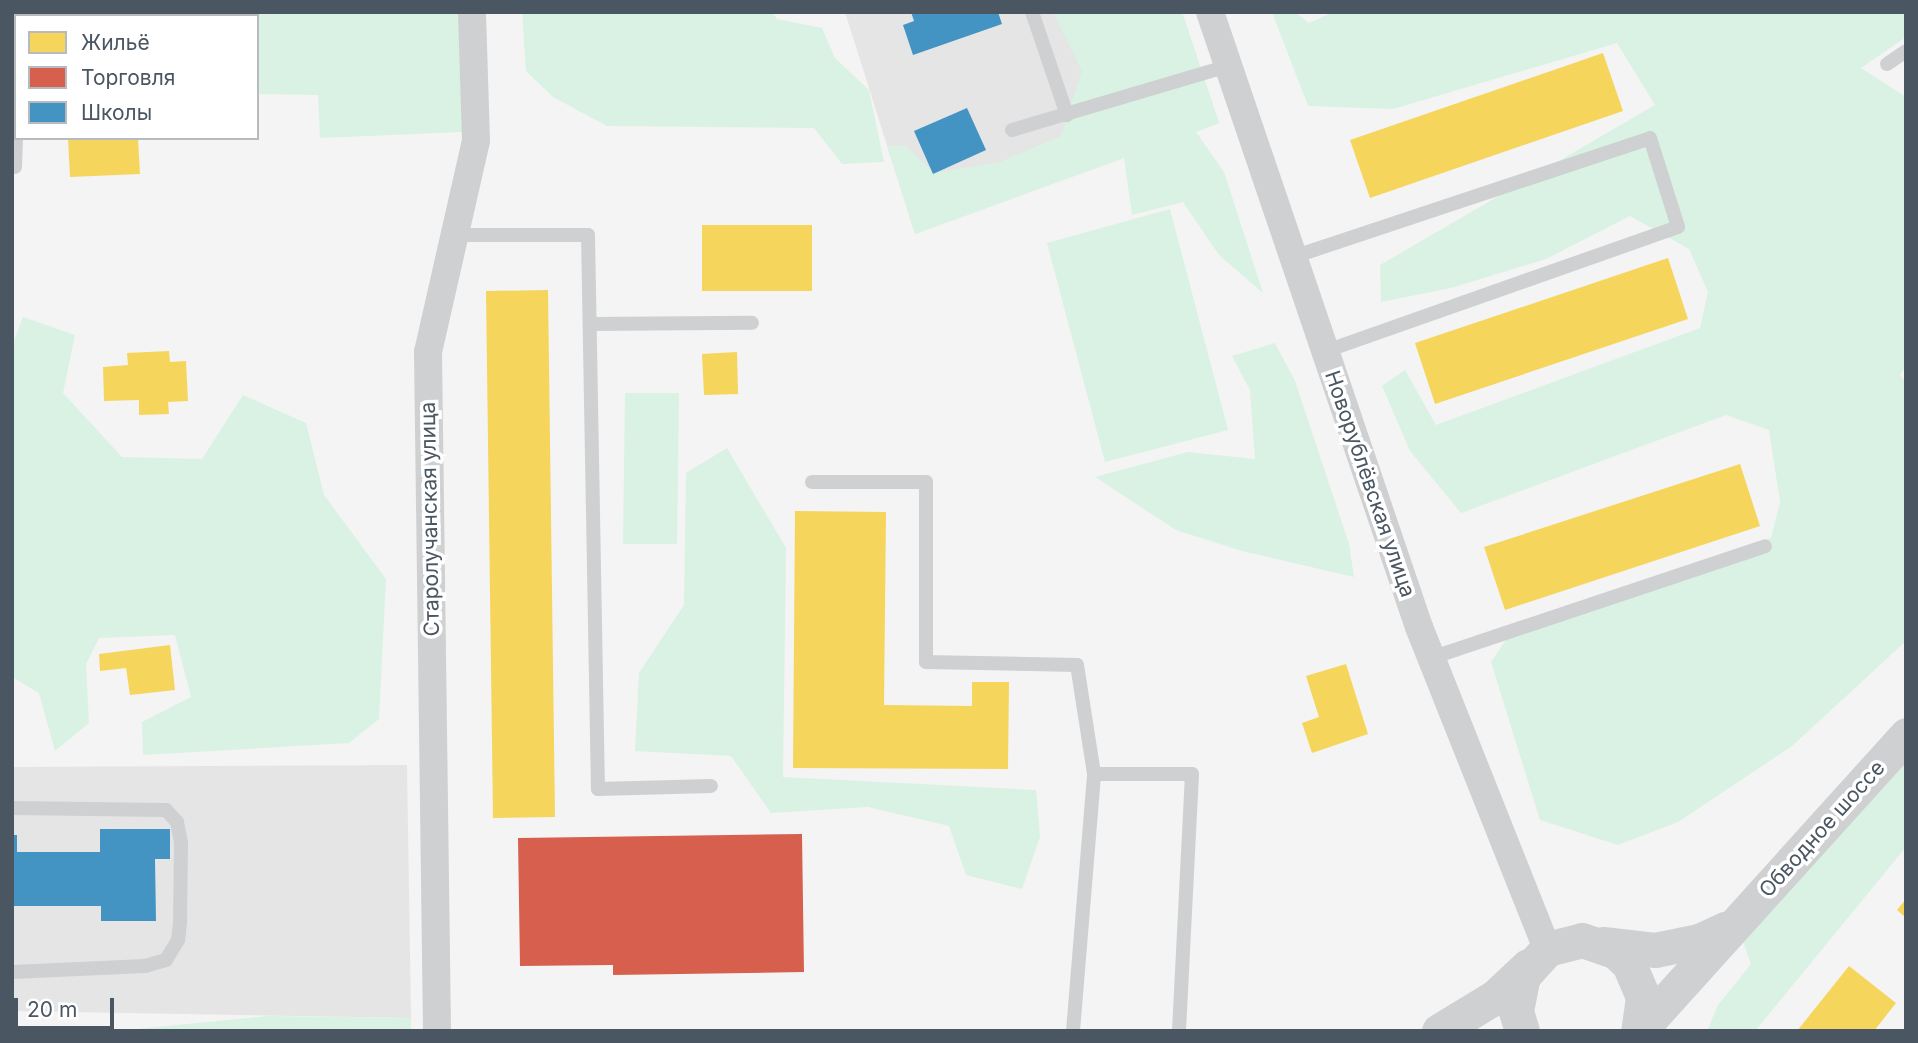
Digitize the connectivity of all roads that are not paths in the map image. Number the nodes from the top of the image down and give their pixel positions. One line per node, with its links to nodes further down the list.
1 (472, 12): 11 (street, Старолучанская улица)
2 (1032, 12): 7 (lane)
3 (1210, 12): 6 (street, Новорублёвская улица)
4 (1906, 51): 5 (lane)
5 (1887, 64)
6 (1228, 66): 7 (lane); 12 (street, Новорублёвская улица)
7 (1067, 114): 8 (lane)
8 (1012, 130)
9 (16, 140): 10 (lane)
10 (15, 167)
11 (455, 234): 14 (lane); 27 (street, Старолучанская улица)
12 (1293, 257): 15 (street, Новорублёвская улица); 15 (lane)
13 (752, 323): 14 (lane)
14 (590, 324): 21 (lane)
15 (1325, 351): 18 (street, Новорублёвская улица)
16 (812, 482): 20 (lane)
17 (1765, 546): 18 (lane)
18 (1431, 658): 25 (street, Новорублёвская улица)
19 (1906, 735): 23 (street, Обводное шоссе)
20 (1094, 774): 28 (lane); 29 (lane)
21 (711, 786)
22 (12, 808): 26 (lane)
23 (1738, 924): 24 (street, Обводное шоссе); 32 (street, Обводное шоссе)
24 (1600, 944): 25 (street, Обводное шоссе); 32 (street)
25 (1540, 955): 30 (street); 31 (street)
26 (12, 972)
27 (437, 1031)
28 (1073, 1031)
29 (1179, 1031)
30 (1439, 1031)
31 (1522, 1031)
32 (1638, 1031)

